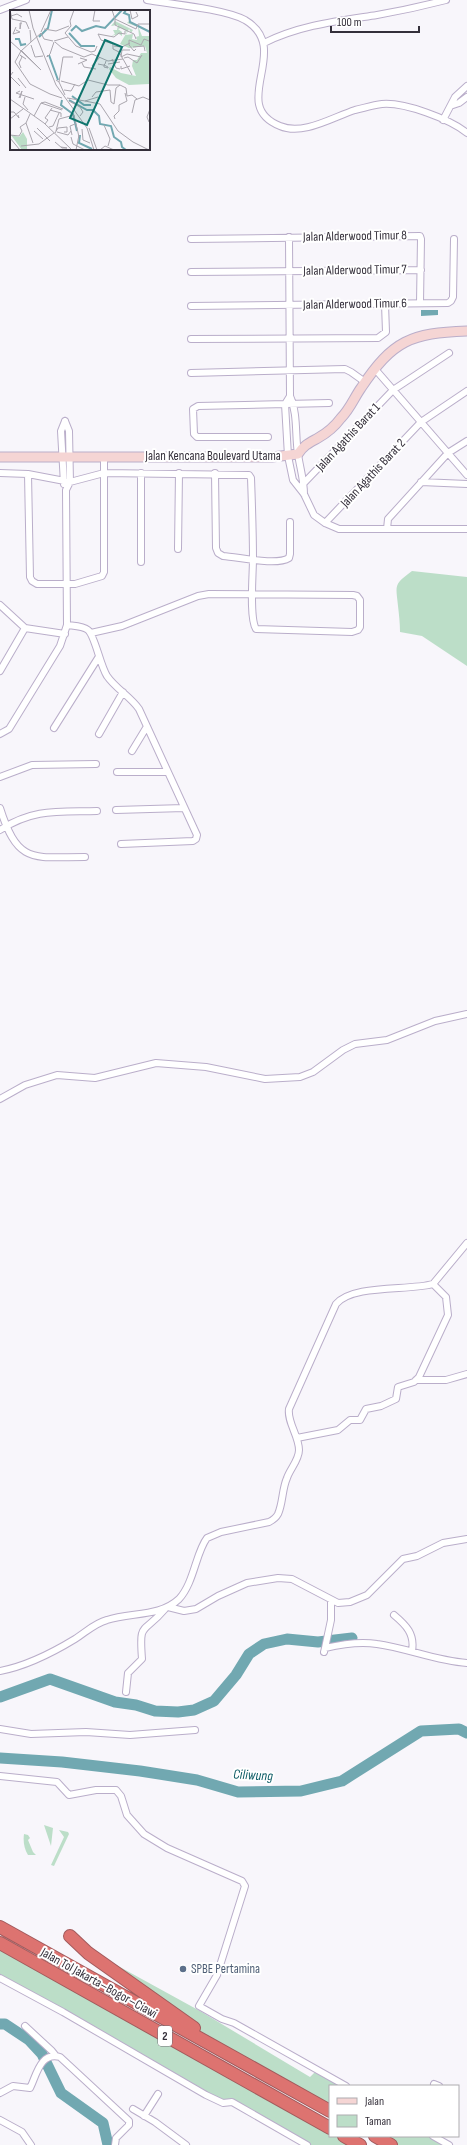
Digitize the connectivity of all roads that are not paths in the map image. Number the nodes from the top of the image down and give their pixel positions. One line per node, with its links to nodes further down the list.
1 (26, 0): 4 (street)
2 (147, 0): 5 (street)
3 (446, 0): 5 (street)
4 (0, 10)
5 (264, 43): 9 (street)
6 (467, 86): 8 (street)
7 (467, 96): 8 (street)
8 (453, 105): 9 (street)
9 (443, 120): 10 (street)
10 (467, 133)
11 (289, 237): 12 (street, Jalan Alderwood Timur 8); 14 (street, Jalan Alderwood Timur 8); 15 (street)
12 (191, 239)
13 (454, 239): 17 (street, Jalan Alderwood Timur 6)
14 (421, 270): 15 (street, Jalan Alderwood Timur 7); 17 (street)
15 (289, 271): 16 (street, Jalan Alderwood Timur 7); 19 (street)
16 (191, 272)
17 (420, 303): 18 (street, Jalan Alderwood Timur 6)
18 (385, 304): 19 (street, Jalan Alderwood Timur 6); 24 (street)
19 (290, 305): 20 (street, Jalan Alderwood Timur 6); 24 (street)
20 (191, 306)
21 (467, 331): 22 (street, Jalan Kencana Boulevard Utama)
22 (445, 332): 23 (street, Jalan Kencana Boulevard Utama); 27 (street, Jalan Kencana Boulevard Utama)
23 (467, 337)
24 (290, 338): 25 (street); 28 (street)
25 (191, 339)
26 (449, 353): 31 (street, Jalan Agathis Barat 1)
27 (375, 368): 30 (street, Jalan Kencana Boulevard Utama); 31 (street)
28 (290, 371): 29 (street); 30 (street); 33 (street)
29 (191, 373)
30 (365, 382): 41 (street, Jalan Kencana Boulevard Utama)
31 (393, 390): 37 (street); 56 (street, Jalan Agathis Barat 1)
32 (467, 391): 37 (street, Jalan Agathis Barat 2)
33 (290, 396): 35 (street); 36 (street)
34 (329, 403): 36 (street)
35 (285, 404): 36 (street); 38 (street); 43 (street)
36 (293, 404): 41 (street)
37 (421, 422): 40 (street); 62 (street, Jalan Agathis Barat 2)
38 (268, 436)
39 (467, 441): 40 (street)
40 (448, 453): 52 (street); 55 (street)
41 (298, 454): 43 (street, Jalan Kencana Boulevard Utama); 56 (street)
42 (104, 456): 43 (street, Jalan Kencana Boulevard Utama); 45 (street, Jalan Kencana Boulevard Utama); 47 (street)
43 (288, 456): 58 (street)
44 (0, 457): 45 (street, Jalan Kencana Boulevard Utama)
45 (65, 457): 53 (street); 54 (street)
46 (0, 473): 51 (street)
47 (104, 473): 48 (street); 54 (street); 68 (street)
48 (141, 473): 49 (street); 67 (street)
49 (179, 473): 50 (street); 65 (street)
50 (214, 473): 66 (street); 66 (street)
51 (28, 474): 53 (street); 68 (street)
52 (467, 475)
53 (62, 482): 54 (street); 59 (street)
54 (70, 482): 59 (street)
55 (421, 482): 57 (street); 63 (street)
56 (304, 484): 58 (street, Jalan Agathis Barat 1); 60 (street)
57 (467, 484)
58 (297, 488): 60 (street)
59 (66, 490): 68 (street)
60 (304, 494): 62 (street)
61 (290, 522): 66 (street)
62 (325, 523): 63 (street)
63 (387, 529): 64 (street)
64 (467, 529)
65 (178, 549)
66 (253, 559): 69 (street)
67 (141, 562)
68 (68, 584): 71 (street)
69 (253, 594): 69 (street); 74 (street)
70 (0, 605): 72 (street)
71 (67, 625): 73 (street); 74 (street)
72 (26, 628): 73 (street); 76 (street)
73 (65, 634): 80 (street)
74 (91, 634): 75 (street)
75 (98, 658): 77 (street); 78 (street)
76 (0, 671)
77 (123, 692): 79 (street); 81 (street)
78 (54, 728)
79 (146, 728): 82 (street); 85 (street)
80 (0, 734)
81 (99, 734)
82 (132, 751)
83 (96, 764): 86 (street)
84 (117, 772): 85 (street)
85 (167, 772): 88 (street)
86 (0, 777)
87 (0, 808): 91 (street)
88 (184, 808): 89 (street); 92 (street)
89 (116, 810)
90 (97, 811): 91 (street)
91 (3, 828): 93 (street)
92 (121, 844)
93 (85, 857)
94 (467, 1014): 95 (street)
95 (0, 1099)
96 (467, 1243): 97 (street)
97 (433, 1284): 99 (street); 100 (street)
98 (467, 1374): 99 (street)
99 (416, 1380): 100 (street)
100 (297, 1438): 103 (street)
101 (467, 1539): 102 (street)
102 (331, 1600): 103 (street); 105 (street)
103 (167, 1608): 107 (street); 108 (street)
104 (394, 1615): 105 (street)
105 (412, 1648): 106 (street)
106 (467, 1664)
107 (0, 1671)
108 (126, 1692)
109 (0, 1729): 110 (street)
110 (195, 1730)
111 (0, 1776): 119 (street)
112 (0, 1926): 117 (highway, Jalan Tol Jakarta–Bogor–Ciawi / 2)
113 (70, 1936): 117 (highway)
114 (0, 1943): 126 (highway, Jalan Tol Jakarta–Bogor–Ciawi / 2)
115 (0, 1978): 133 (street)
116 (25, 2026): 118 (street)
117 (223, 2052): 123 (highway, Jalan Tol Jakarta–Bogor–Ciawi / 2)
118 (54, 2056): 120 (street); 131 (street)
119 (344, 2085)
120 (0, 2093)
121 (158, 2094): 124 (street)
122 (133, 2109): 124 (street)
123 (329, 2110)
124 (144, 2116): 132 (street)
125 (0, 2120): 130 (street)
126 (329, 2127)
127 (346, 2137): 134 (highway)
128 (377, 2137): 135 (highway)
129 (437, 2137): 136 (street)
130 (31, 2145)
131 (116, 2145)
132 (186, 2145)
133 (307, 2145)
134 (360, 2145)
135 (391, 2145)
136 (449, 2145)

